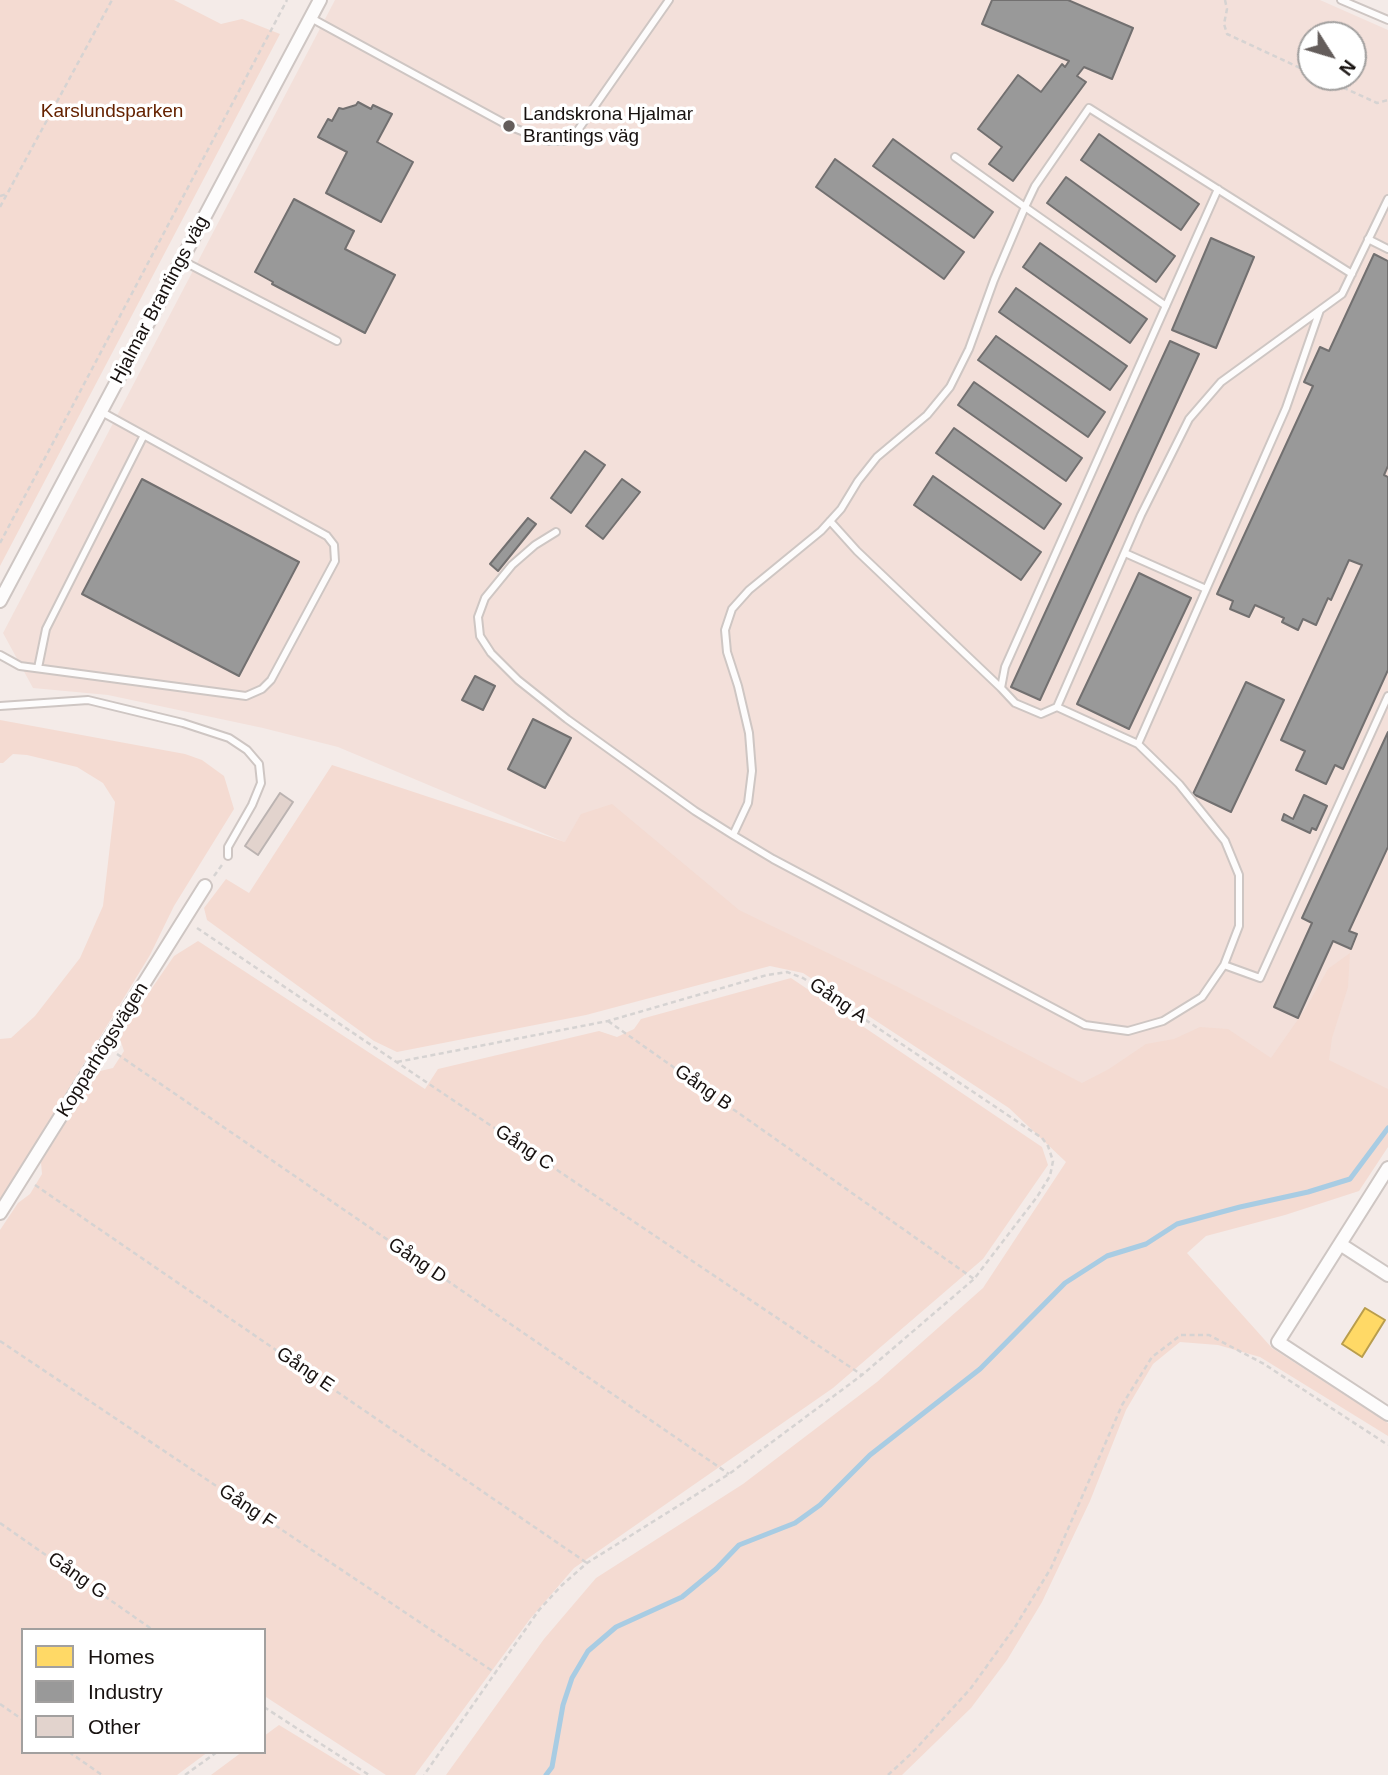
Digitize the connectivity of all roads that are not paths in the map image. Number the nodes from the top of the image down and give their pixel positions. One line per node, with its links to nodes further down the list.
1 (320, 0): 4 (street, Hjalmar Brantings väg)
2 (669, 0): 4 (lane)
3 (1341, 0): 5 (lane)
4 (311, 18): 12 (street, Hjalmar Brantings väg)
5 (1388, 20)
6 (955, 157): 9 (lane)
7 (1219, 189): 9 (lane); 13 (lane); 14 (lane)
8 (1388, 199): 10 (lane)
9 (1025, 207): 14 (lane); 19 (lane)
10 (1368, 239): 11 (lane); 13 (lane)
11 (1388, 249)
12 (181, 260): 16 (lane); 17 (street, Hjalmar Brantings väg)
13 (1352, 274): 15 (lane)
14 (1166, 306): 26 (lane)
15 (1320, 310): 21 (lane); 22 (lane)
16 (337, 341)
17 (100, 411): 18 (lane); 23 (street, Hjalmar Brantings väg)
18 (144, 435): 25 (lane); 25 (lane)
19 (830, 521): 26 (lane); 31 (lane)
20 (556, 532): 31 (lane)
21 (1125, 553): 22 (lane); 29 (lane)
22 (1206, 589): 30 (lane)
23 (0, 601)
24 (0, 655): 25 (lane)
25 (38, 668)
26 (1001, 688): 29 (lane)
27 (1388, 696): 34 (lane)
28 (0, 706): 32 (lane)
29 (1057, 706): 30 (lane)
30 (1138, 744): 34 (lane)
31 (733, 835): 34 (lane)
32 (228, 856)
33 (205, 886): 36 (street, Kopparhögsvägen)
34 (1224, 965)
35 (1388, 1168): 37 (street)
36 (0, 1213)
37 (1340, 1244): 38 (street); 39 (street)
38 (1388, 1275)
39 (1388, 1414)

